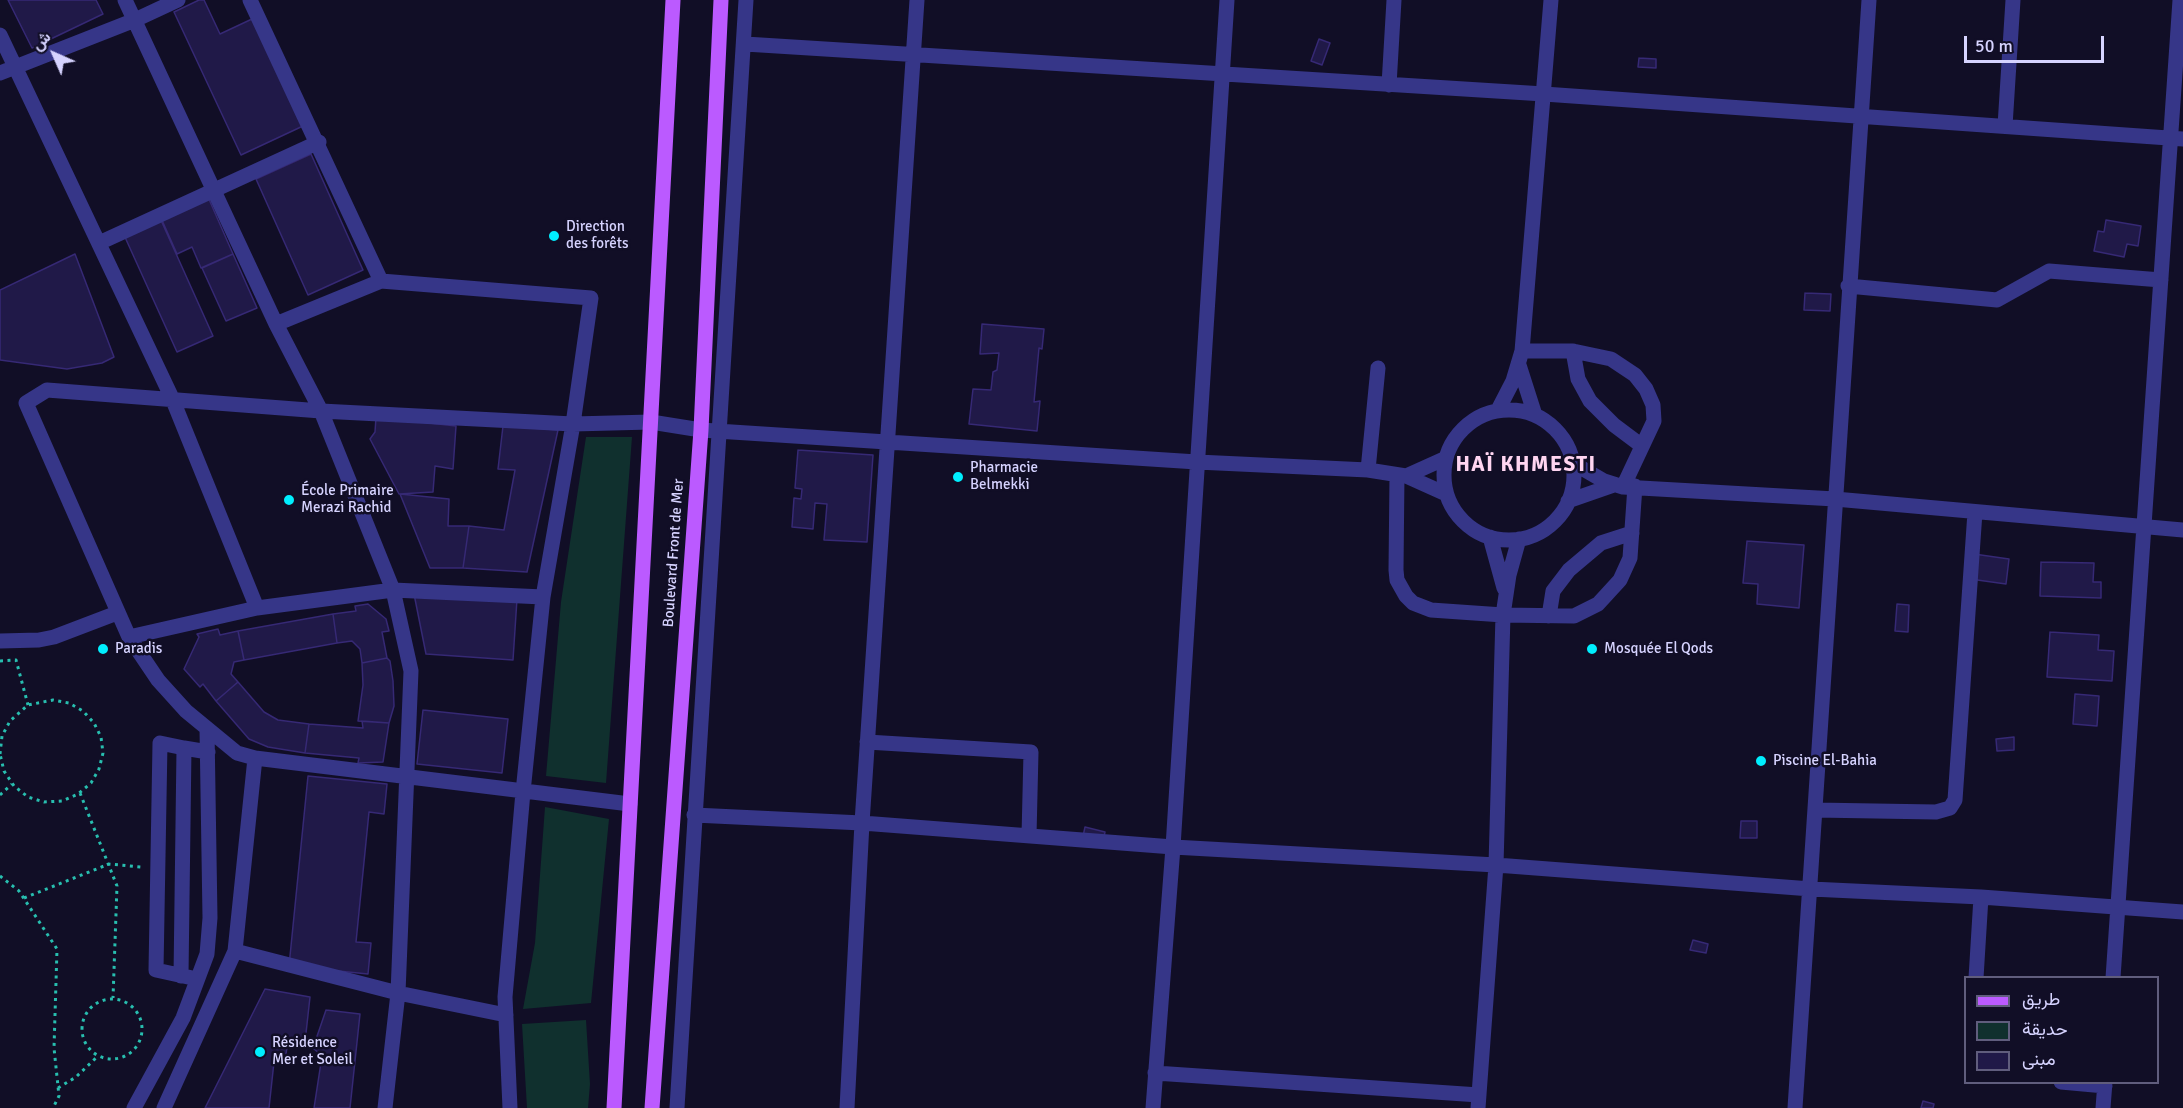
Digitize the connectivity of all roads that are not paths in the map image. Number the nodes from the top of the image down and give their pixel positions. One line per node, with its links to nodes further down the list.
1 (125, 0): 14 (street)
2 (178, 0): 14 (street)
3 (250, 0): 26 (street)
4 (673, 0): 40 (main road, Boulevard Front de Mer)
5 (721, 0): 42 (main road, Boulevard Front de Mer)
6 (746, 0): 16 (street)
7 (917, 0): 17 (street)
8 (1227, 0): 20 (street)
9 (1394, 0): 21 (street)
10 (1551, 0): 22 (street)
11 (1869, 0): 23 (street)
12 (2013, 0): 24 (street)
13 (2180, 0): 25 (street)
14 (135, 20): 18 (street); 27 (street)
15 (0, 35): 18 (street)
16 (745, 44): 17 (street); 43 (street)
17 (914, 53): 20 (street); 44 (street)
18 (15, 67): 19 (street); 28 (street)
19 (0, 73)
20 (1222, 75): 21 (street); 47 (street)
21 (1389, 85): 22 (street)
22 (1544, 94): 23 (street); 34 (street)
23 (1861, 116): 24 (street); 31 (street)
24 (2005, 126): 25 (street)
25 (2177, 139): 29 (street)
26 (319, 142): 27 (street); 30 (street)
27 (215, 190): 28 (street); 32 (street)
28 (99, 243): 36 (street)
29 (2161, 280): 31 (street); 56 (street)
30 (381, 281): 32 (street); 41 (street)
31 (1848, 286): 53 (street)
32 (276, 324): 38 (street)
33 (1573, 351): 34 (street); 45 (street); 45 (street)
34 (1521, 358): 37 (street); 39 (street)
35 (1378, 368): 49 (street)
36 (172, 398): 38 (street); 64 (street); 65 (street)
37 (1498, 410): 39 (street); 46 (street)
38 (321, 411): 41 (street); 61 (street)
39 (1535, 415): 48 (street)
40 (651, 422): 41 (street); 42 (street); 77 (main road, Boulevard Front de Mer)
41 (573, 424): 63 (street)
42 (701, 430): 43 (street); 103 (main road, Boulevard Front de Mer)
43 (718, 431): 44 (street); 79 (street)
44 (886, 442): 47 (street); 71 (street)
45 (1642, 446): 51 (street)
46 (1446, 458): 50 (street); 52 (street)
47 (1197, 462): 49 (street); 82 (street)
48 (1573, 463): 51 (street); 54 (street)
49 (1368, 470): 50 (street)
50 (1402, 476): 52 (street); 66 (street)
51 (1624, 486): 53 (street); 54 (street); 58 (street)
52 (1446, 494): 59 (street)
53 (1835, 499): 55 (street); 78 (street)
54 (1568, 501): 60 (street)
55 (1976, 512): 56 (street); 78 (street)
56 (2144, 527): 57 (street); 86 (street)
57 (2183, 530)
58 (1632, 533): 67 (street); 67 (street)
59 (1490, 537): 60 (street); 62 (street)
60 (1520, 539): 62 (street)
61 (393, 590): 63 (street); 64 (street); 75 (street)
62 (1505, 594): 66 (street)
63 (543, 597): 76 (street)
64 (257, 608): 68 (street)
65 (117, 613): 68 (street); 69 (street)
66 (1503, 615): 67 (street); 83 (street)
67 (1549, 616)
68 (129, 637): 70 (street)
69 (0, 641)
70 (207, 729): 73 (street); 74 (street)
71 (867, 742): 80 (street); 81 (street)
72 (184, 748): 73 (street); 89 (street); 89 (street)
73 (208, 752): 92 (street)
74 (255, 758): 75 (street); 88 (street)
75 (407, 775): 76 (street); 93 (street)
76 (523, 792): 77 (street); 94 (street)
77 (630, 804): 102 (main road, Boulevard Front de Mer)
78 (1815, 810): 84 (street)
79 (694, 814): 80 (street); 104 (street)
80 (862, 823): 81 (street); 105 (street)
81 (1029, 836): 82 (street)
82 (1173, 847): 83 (street); 95 (street)
83 (1496, 865): 84 (street); 97 (street)
84 (1811, 889): 85 (street); 107 (street)
85 (1981, 897): 86 (street); 90 (street)
86 (2119, 907): 87 (street); 91 (street)
87 (2183, 912)
88 (235, 951): 93 (street); 99 (street)
89 (181, 976): 92 (street)
90 (1976, 976)
91 (2114, 976)
92 (197, 979): 98 (street)
93 (398, 993): 94 (street); 100 (street)
94 (506, 1015): 101 (street)
95 (1155, 1073): 97 (street); 106 (street)
96 (2105, 1084): 108 (street)
97 (1478, 1102)
98 (134, 1108)
99 (164, 1108)
100 (385, 1108)
101 (510, 1108)
102 (614, 1108)
103 (652, 1108)
104 (677, 1108)
105 (847, 1108)
106 (1152, 1108)
107 (1795, 1108)
108 (2103, 1108)

